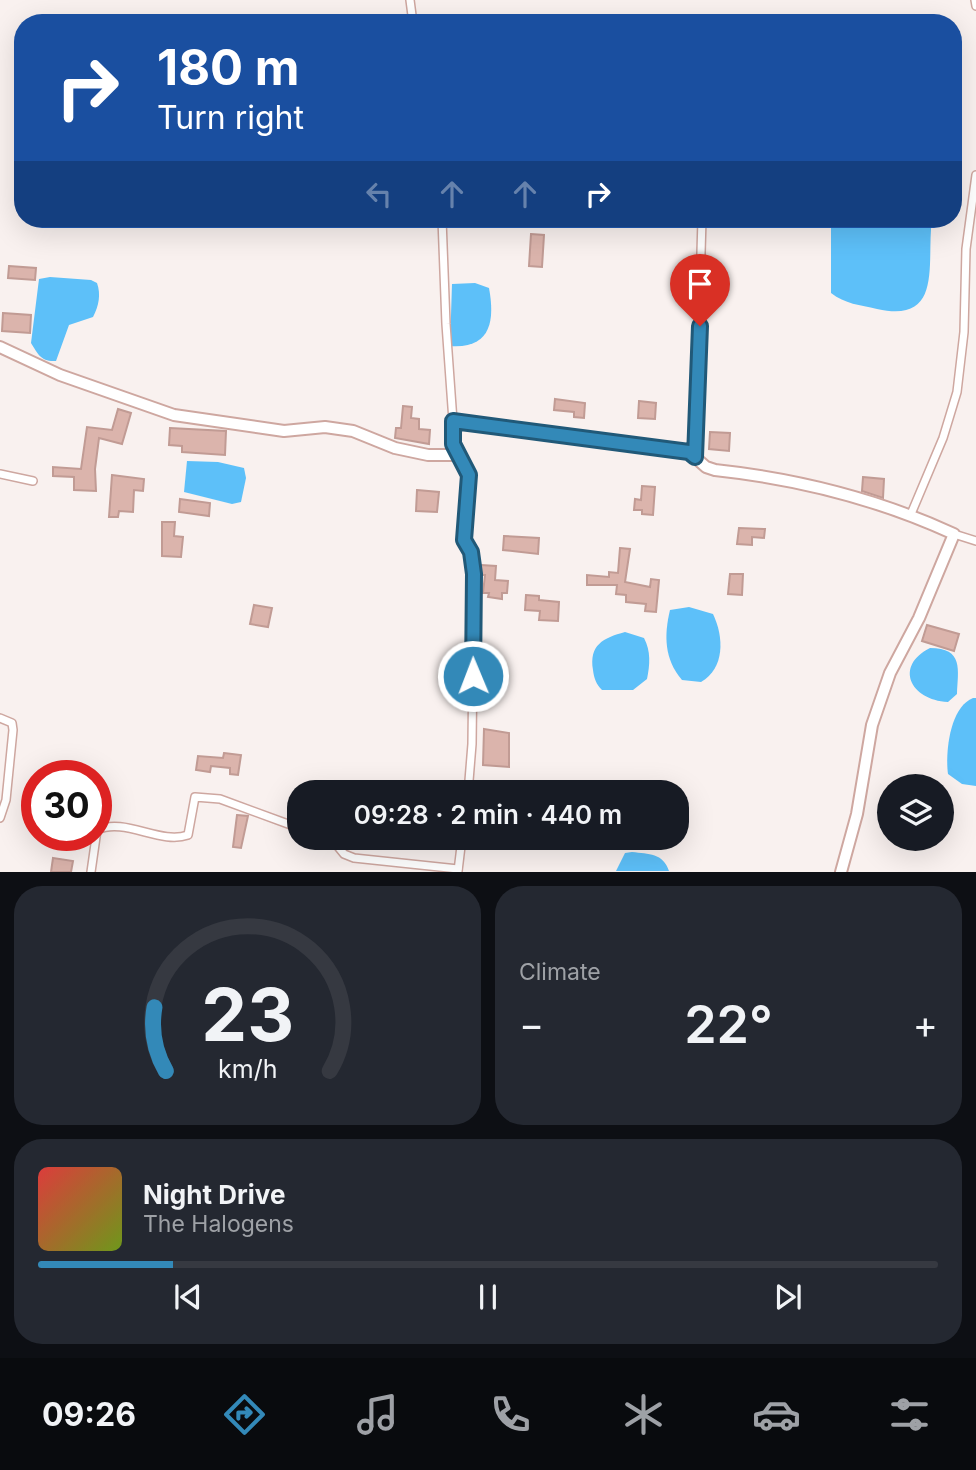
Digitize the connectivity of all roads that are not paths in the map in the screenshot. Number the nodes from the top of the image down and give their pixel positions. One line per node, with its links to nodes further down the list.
1 (975, 0): 2 (street)
2 (976, 6)
3 (976, 175): 12 (street)
4 (442, 228): 7 (street)
5 (702, 228): 9 (street)
6 (0, 347): 8 (street)
7 (453, 421): 8 (street); 9 (street)
8 (457, 455): 16 (street)
9 (695, 457): 12 (street)
10 (0, 474): 11 (street)
11 (33, 481)
12 (911, 514): 13 (street)
13 (954, 534): 14 (street); 23 (street)
14 (976, 541)
15 (0, 718): 17 (street)
16 (469, 780)
17 (0, 818)
18 (287, 824): 22 (street)
19 (341, 850): 21 (street)
20 (460, 850): 21 (street)
21 (458, 870)
22 (92, 872)
23 (841, 872)

